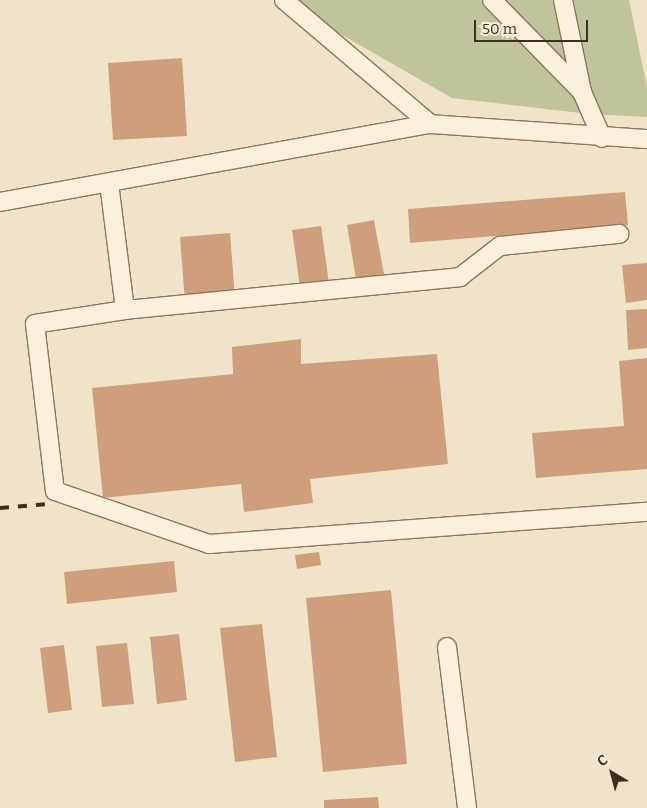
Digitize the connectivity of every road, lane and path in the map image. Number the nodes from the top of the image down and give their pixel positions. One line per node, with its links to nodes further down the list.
1 (284, 0): 5 (street)
2 (492, 0): 4 (street)
3 (563, 0): 4 (street)
4 (582, 92): 6 (street)
5 (430, 124): 6 (street); 8 (street)
6 (602, 138): 7 (street)
7 (647, 139)
8 (109, 183): 9 (street); 11 (street)
9 (0, 202)
10 (619, 234): 11 (street)
11 (125, 310): 12 (street)
12 (647, 512)
13 (447, 647): 14 (street)
14 (467, 808)

